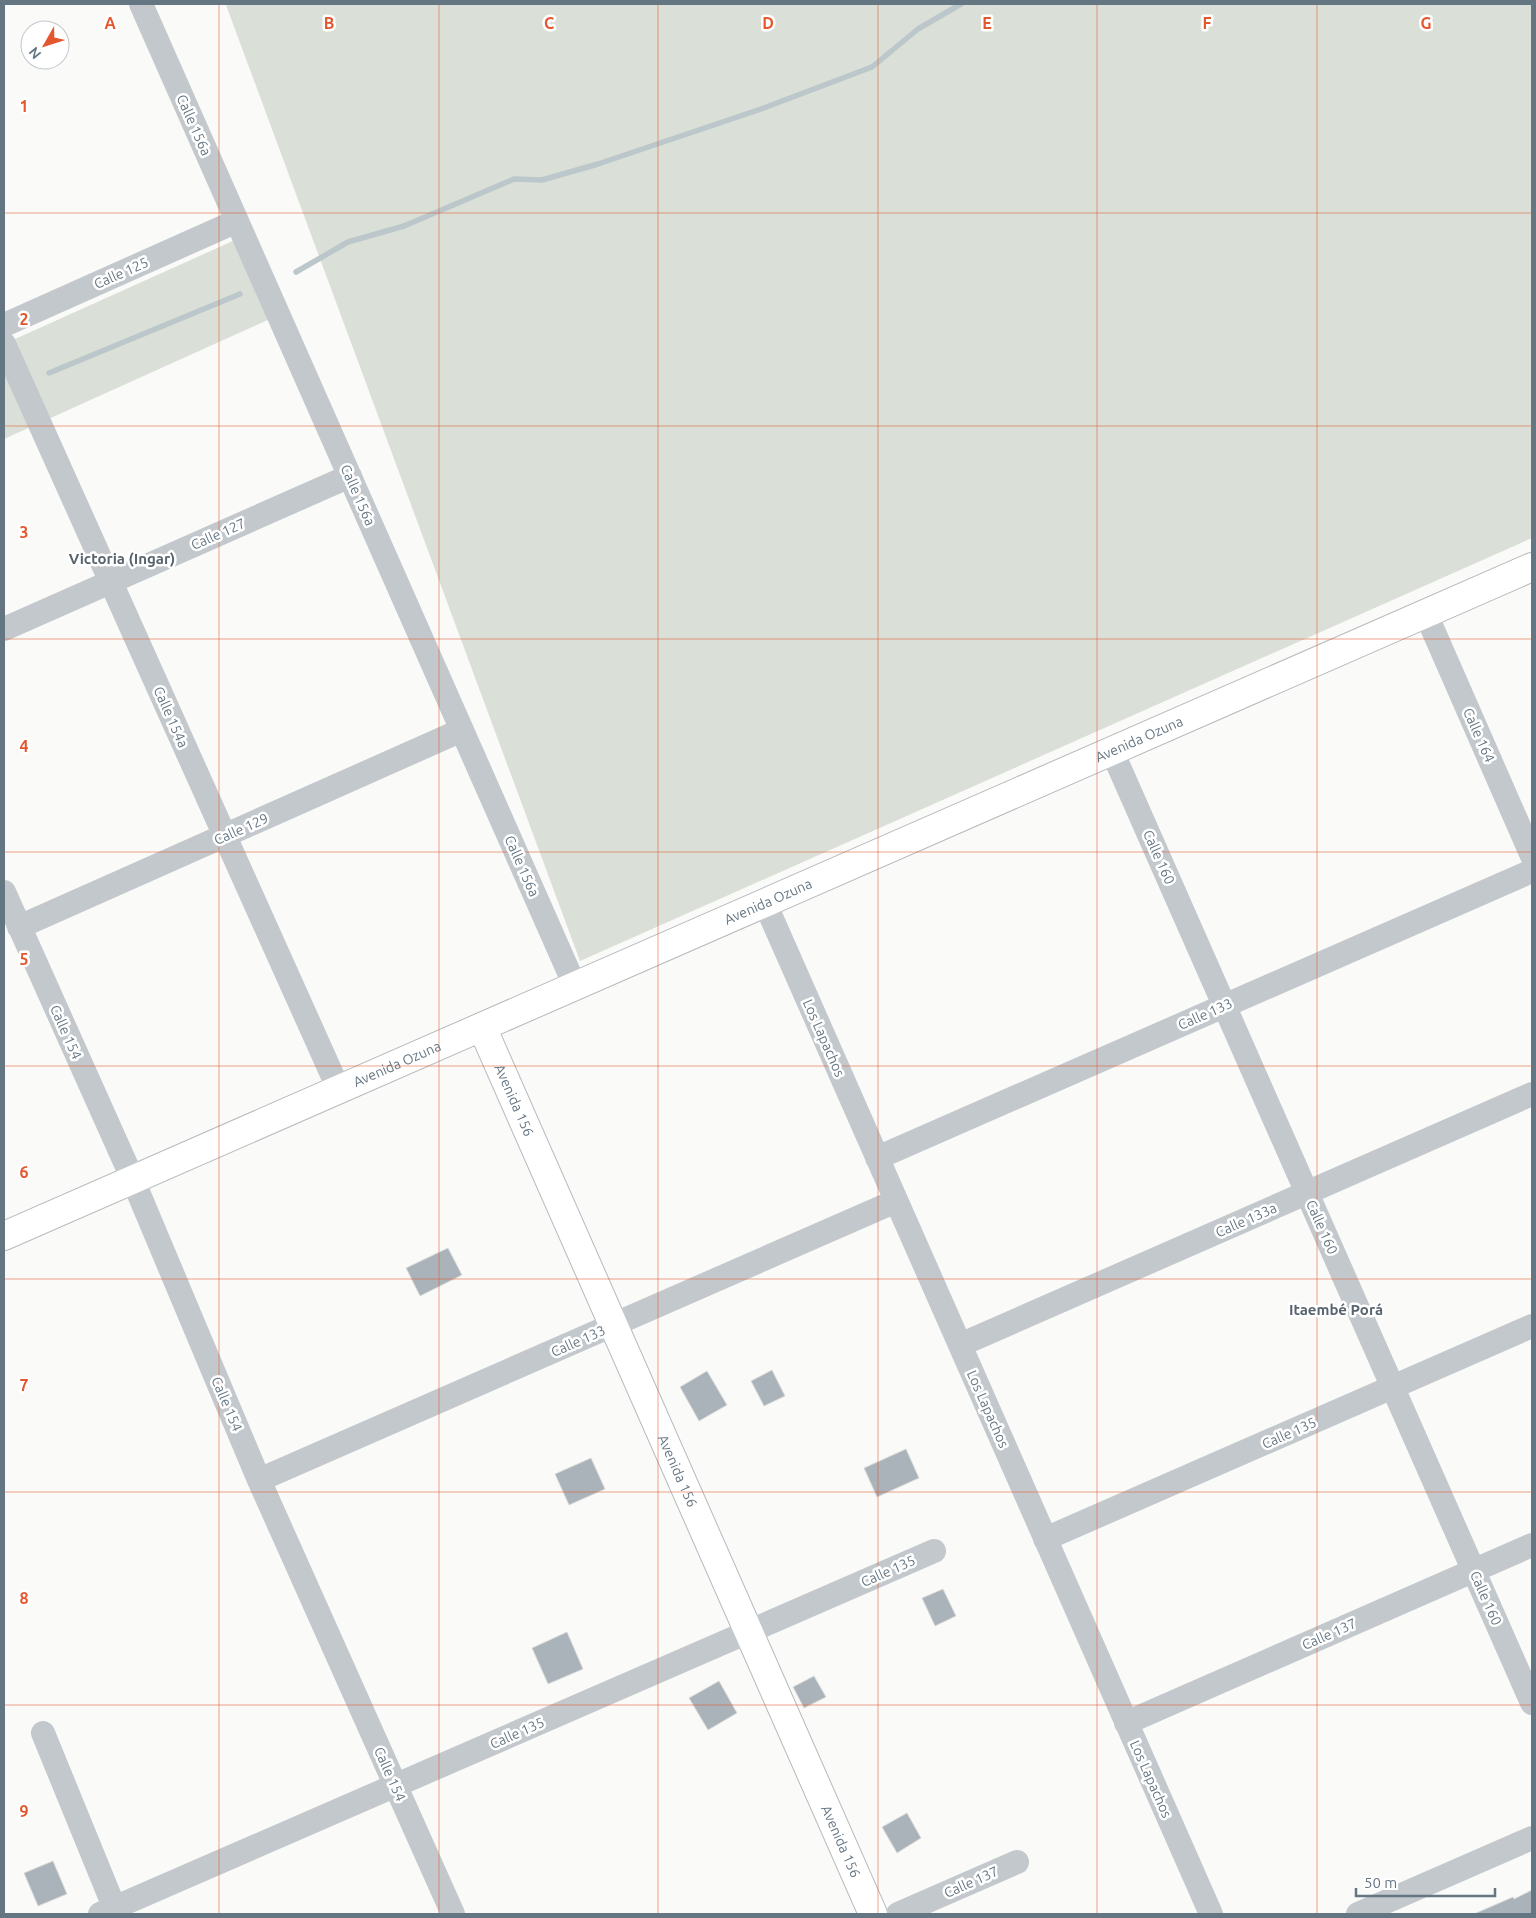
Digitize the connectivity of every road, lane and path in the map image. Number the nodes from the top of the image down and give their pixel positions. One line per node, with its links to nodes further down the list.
1 (141, 4): 2 (street, Calle 156a)
2 (237, 221): 3 (street, Calle 125); 5 (street, Calle 156a)
3 (4, 325)
4 (4, 344): 7 (street, Calle 154a)
5 (350, 476): 7 (street, Calle 127); 10 (street, Calle 156a)
6 (1532, 567): 8 (main road, Avenida Ozuna)
7 (110, 582): 9 (street, Calle 127); 12 (street, Calle 154a)
8 (1426, 614): 11 (main road, Avenida Ozuna); 13 (street, Calle 164)
9 (4, 630)
10 (462, 730): 12 (street, Calle 129); 18 (street, Calle 156a)
11 (1112, 751): 16 (main road, Avenida Ozuna); 19 (street, Calle 160)
12 (224, 836): 17 (street, Calle 129); 21 (street, Calle 154a)
13 (1532, 856)
14 (1532, 871): 19 (street, Calle 133)
15 (4, 892): 17 (street, Calle 154)
16 (765, 903): 18 (main road, Avenida Ozuna); 23 (street, Los Lapachos)
17 (19, 927): 24 (street, Calle 154)
18 (575, 986): 20 (main road, Avenida Ozuna)
19 (1224, 1005): 23 (street, Calle 133); 25 (street, Calle 160)
20 (482, 1027): 21 (main road, Avenida Ozuna); 28 (main road, Avenida 156)
21 (339, 1090): 24 (main road, Avenida Ozuna)
22 (1532, 1094): 25 (street, Calle 133a)
23 (877, 1158): 26 (street, Los Lapachos)
24 (133, 1180): 27 (main road, Avenida Ozuna); 32 (street, Calle 154)
25 (1307, 1193): 30 (street, Calle 133a); 31 (street, Calle 160)
26 (896, 1201): 28 (street, Calle 133); 30 (street, Los Lapachos)
27 (4, 1236)
28 (613, 1325): 32 (street, Calle 133); 37 (main road, Avenida 156)
29 (1532, 1326): 31 (street, Calle 135)
30 (960, 1345): 33 (street, Los Lapachos)
31 (1392, 1387): 33 (street, Calle 135); 36 (street, Calle 160)
32 (260, 1480): 41 (street, Calle 154)
33 (1046, 1539): 39 (street, Los Lapachos)
34 (1532, 1545): 36 (street, Calle 137)
35 (934, 1552): 37 (street, Calle 135)
36 (1474, 1571): 38 (street, Calle 160); 39 (street, Calle 137)
37 (749, 1632): 41 (street, Calle 135); 46 (main road, Avenida 156)
38 (1532, 1703)
39 (1126, 1723): 48 (street, Los Lapachos)
40 (43, 1733): 44 (street)
41 (396, 1786): 44 (street, Calle 135); 45 (street, Calle 154)
42 (1532, 1838): 49 (street)
43 (1017, 1862): 47 (street, Calle 137)
44 (111, 1912)
45 (452, 1914)
46 (873, 1914)
47 (898, 1914)
48 (1211, 1914)
49 (1358, 1914)

